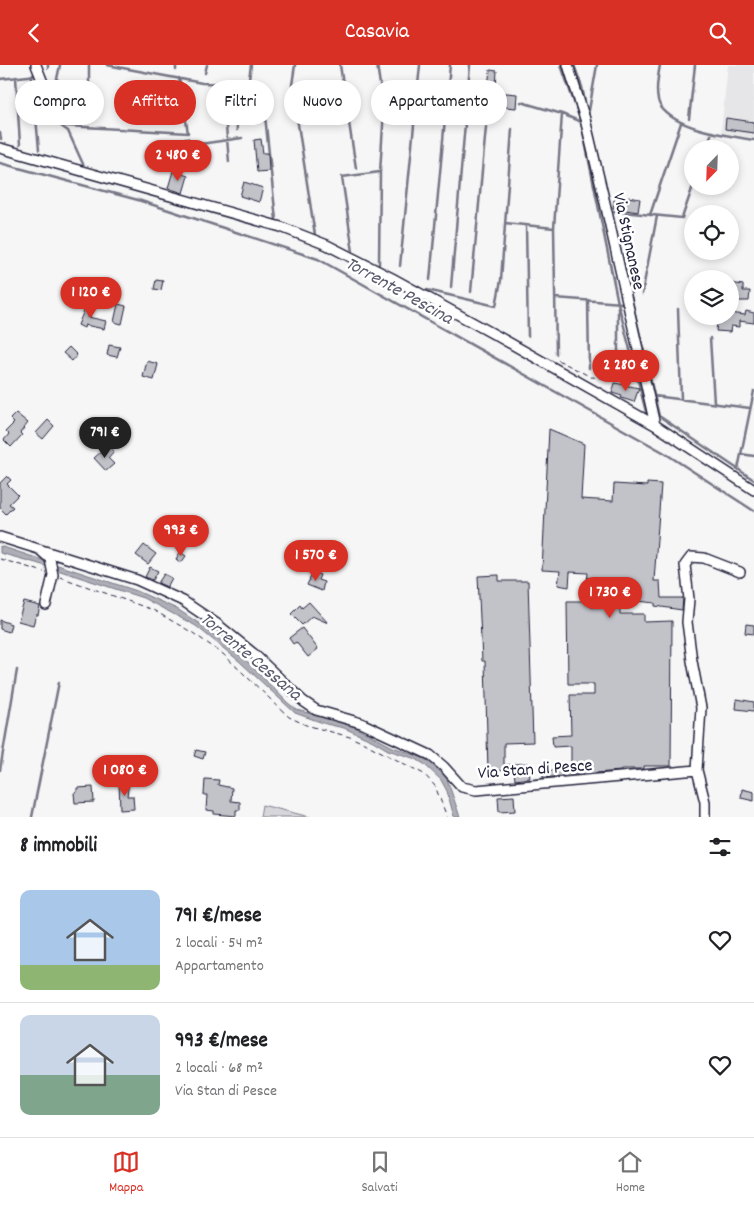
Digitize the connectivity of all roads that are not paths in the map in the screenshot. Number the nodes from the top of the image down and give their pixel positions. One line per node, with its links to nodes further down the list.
1 (36, 65): 3 (street)
2 (568, 65): 5 (street, Via Stignanese)
3 (42, 80)
4 (0, 148): 5 (street)
5 (655, 425): 6 (street)
6 (754, 490)
7 (0, 537): 8 (street, Via Stan di Pesce)
8 (32, 546): 10 (street); 11 (street, Via Stan di Pesce)
9 (740, 572): 11 (street)
10 (46, 605)
11 (697, 770): 12 (street)
12 (705, 817)

